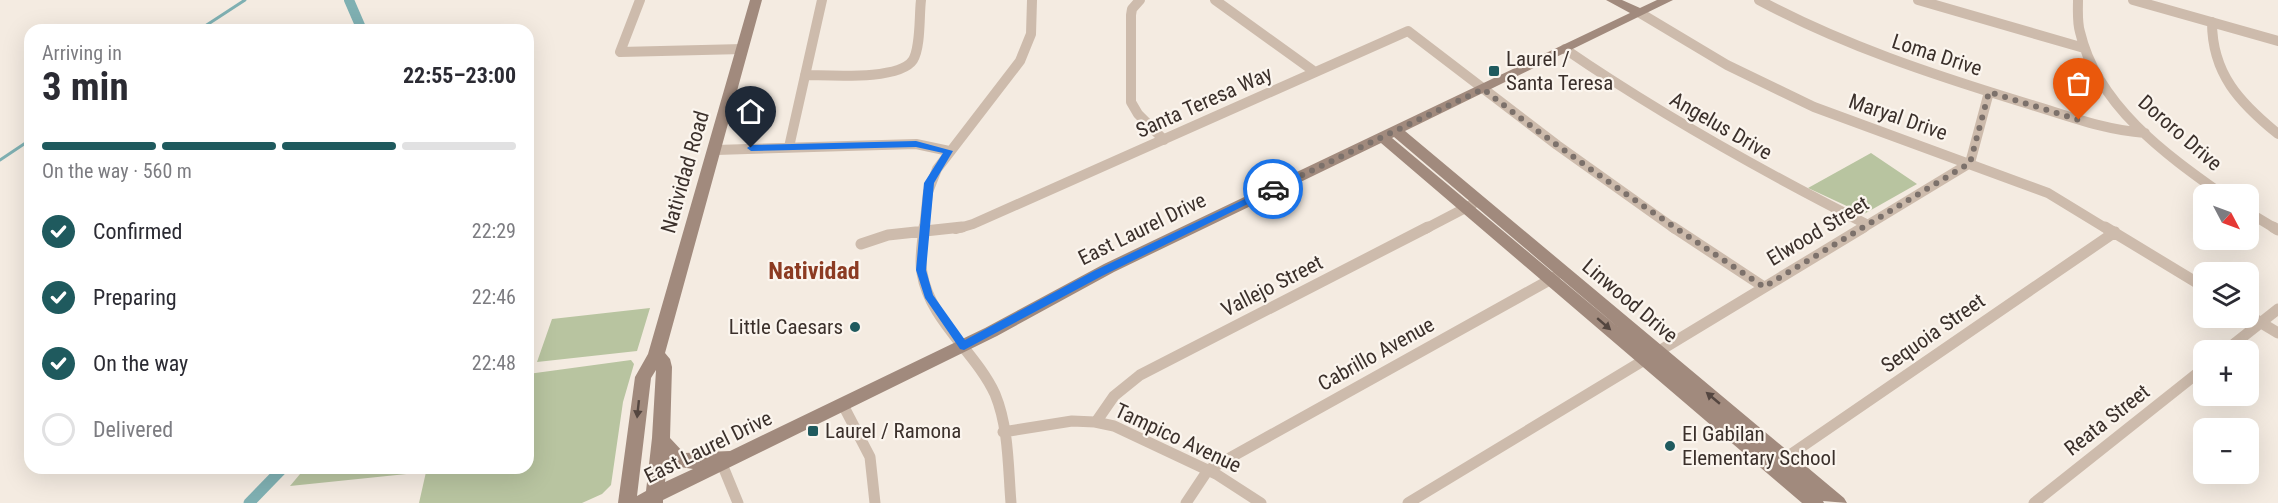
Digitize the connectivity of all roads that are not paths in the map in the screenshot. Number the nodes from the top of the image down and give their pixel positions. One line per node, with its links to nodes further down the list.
1 (640, 0): 18 (street)
2 (756, 0): 18 (main road, Natividad Road)
3 (822, 0): 21 (street)
4 (921, 0): 21 (street)
5 (1032, 0): 30 (street)
6 (1140, 0): 27 (street)
7 (1215, 0): 20 (street)
8 (1612, 0): 14 (main road, Maryal Drive)
9 (1667, 0): 14 (main road, East Laurel Drive)
10 (1759, 0): 23 (street, Loma Drive)
11 (1918, 0): 17 (street)
12 (2078, 0): 17 (street, Dororo Drive)
13 (2133, 0): 15 (street)
14 (1640, 13): 19 (main road, East Laurel Drive); 31 (street, Maryal Drive)
15 (2212, 22): 16 (street); 26 (street)
16 (2278, 41)
17 (2084, 48): 24 (street, Dororo Drive)
18 (742, 49): 29 (main road, Natividad Road)
19 (1565, 49): 22 (main road, East Laurel Drive); 35 (street, Angelus Drive)
20 (1316, 72): 22 (street, Santa Teresa Way); 27 (street, Santa Teresa Way)
21 (805, 75): 28 (street)
22 (1483, 89): 25 (main road, East Laurel Drive); 42 (street)
23 (1989, 92): 24 (street, Loma Drive); 31 (street)
24 (2145, 133): 32 (street, Dororo Drive)
25 (1390, 134): 33 (main road, Linwood Drive); 47 (main road, East Laurel Drive)
26 (2278, 134)
27 (1164, 140): 37 (street, Santa Teresa Way)
28 (789, 147): 29 (street); 30 (street)
29 (716, 150): 48 (main road, Natividad Road)
30 (949, 151): 37 (street)
31 (1970, 163): 35 (street, Elwood Street); 38 (street, Maryal Drive)
32 (2209, 184)
33 (1473, 204): 40 (main road, Linwood Drive); 52 (street, Vallejo Street)
34 (2259, 219): 36 (street)
35 (1866, 224): 42 (street, Elwood Street)
36 (2278, 230)
37 (924, 231): 39 (street, Santa Teresa Way); 47 (street)
38 (2115, 232): 41 (street, Maryal Drive); 56 (street, Sequoia Street)
39 (861, 244)
40 (1558, 276): 49 (main road, Linwood Drive); 58 (street, Cabrillo Avenue)
41 (2193, 280)
42 (1764, 287): 49 (street, Elwood Street)
43 (2278, 309): 44 (street)
44 (2261, 323): 45 (street); 46 (street)
45 (2278, 333)
46 (2239, 340)
47 (964, 346): 51 (main road, East Laurel Drive); 53 (street)
48 (656, 355): 54 (main road); 60 (main road, Natividad Road, one-way to 60)
49 (1651, 355): 56 (main road, Linwood Drive); 66 (street, Elwood Street)
50 (2193, 377): 69 (street, Reata Street)
51 (843, 405): 55 (main road, East Laurel Drive); 62 (street)
52 (1096, 422): 53 (street, Tampico Avenue); 58 (street, Tampico Avenue)
53 (1003, 432): 63 (street)
54 (661, 438): 55 (main road); 59 (main road)
55 (741, 455): 57 (main road, East Laurel Drive)
56 (1779, 463): 67 (main road, Linwood Drive); 68 (main road, Linwood Drive)
57 (722, 464): 59 (main road, East Laurel Drive); 61 (street)
58 (1208, 470): 64 (street); 65 (street, Tampico Avenue)
59 (650, 501)
60 (627, 503)
61 (738, 503)
62 (875, 503)
63 (1011, 503)
64 (1186, 503)
65 (1261, 503)
66 (1408, 503)
67 (1815, 503)
68 (1838, 503)
69 (2034, 503)

